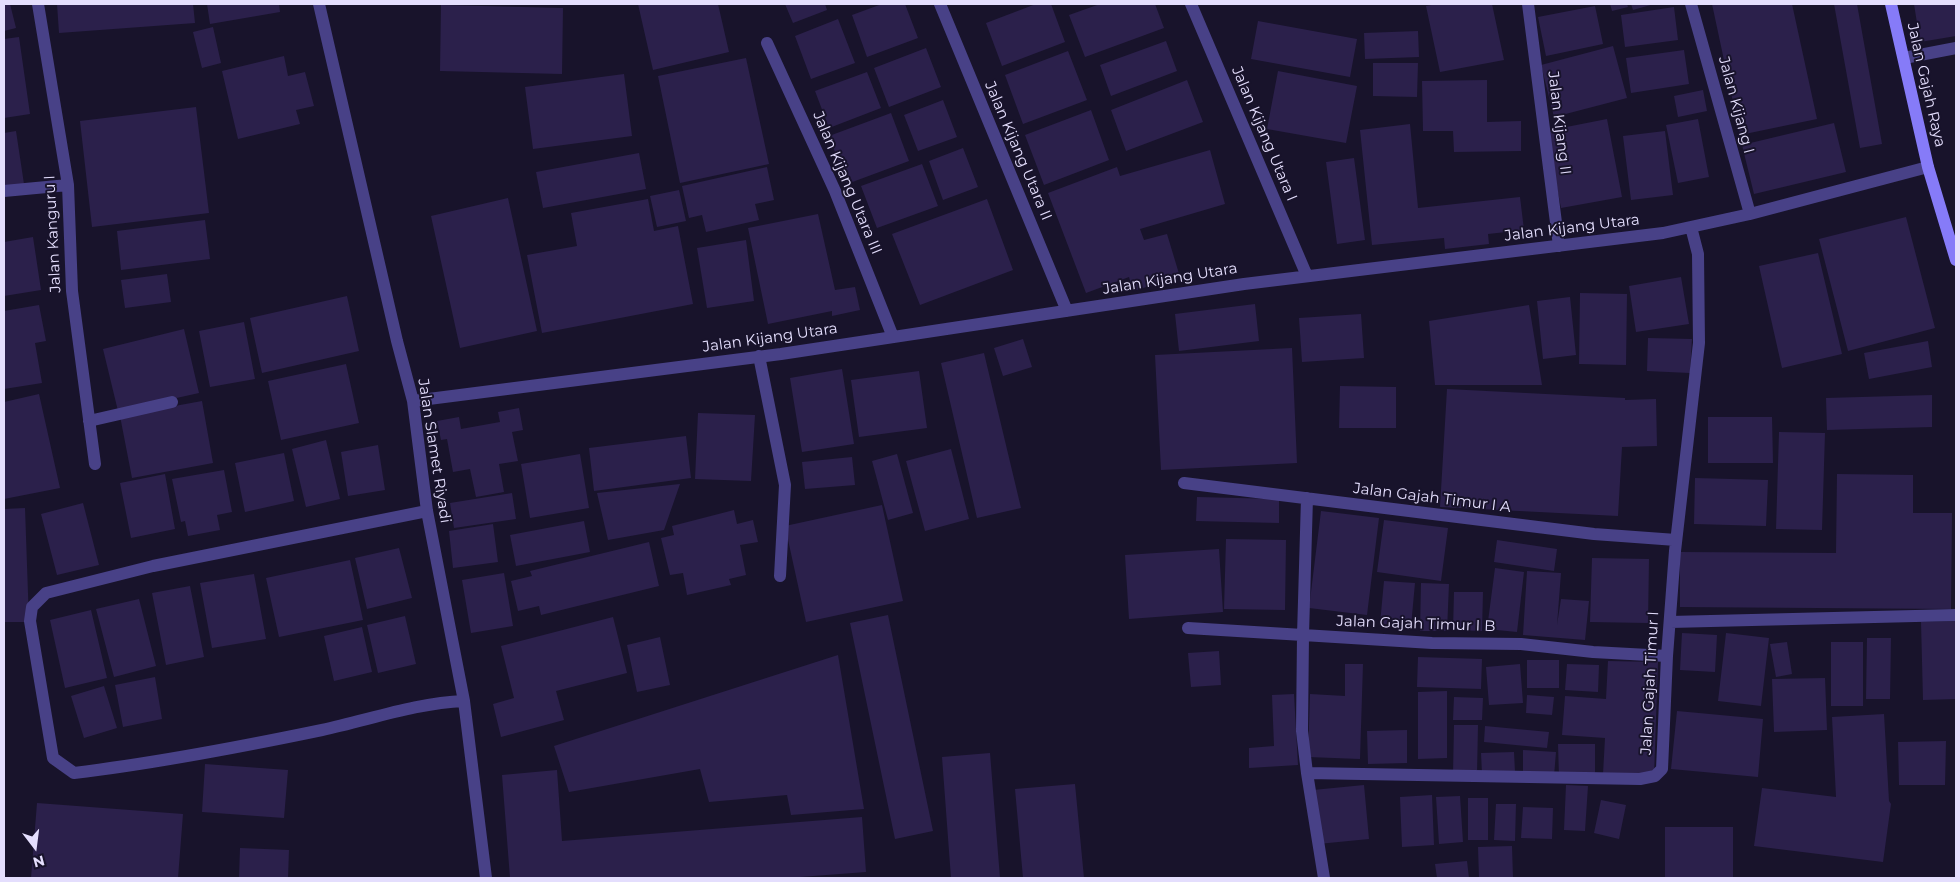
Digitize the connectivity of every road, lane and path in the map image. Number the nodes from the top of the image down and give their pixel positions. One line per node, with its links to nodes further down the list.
1 (38, 4): 12 (street, Jalan Kanguru I)
2 (319, 4): 22 (street, Jalan Slamet Riyadi)
3 (940, 4): 19 (street, Jalan Kijang Utara II)
4 (1191, 4): 18 (street, Jalan Kijang Utara I)
5 (1528, 4): 16 (street, Jalan Kijang II)
6 (1692, 4): 14 (street, Jalan Kijang I)
7 (1891, 4): 10 (main road, Jalan Gajah Raya)
8 (767, 43): 20 (street, Jalan Kijang Utara III)
9 (1956, 48): 10 (street)
10 (1904, 58): 11 (main road, Jalan Gajah Raya)
11 (1928, 167): 14 (street, Jalan Kijang Utara); 17 (main road, Jalan Gajah Raya)
12 (68, 185): 13 (street); 24 (street, Jalan Kanguru I)
13 (4, 191)
14 (1750, 214): 15 (street, Jalan Kijang Utara)
15 (1691, 227): 16 (street, Jalan Kijang Utara); 29 (street, Jalan Gajah Timur I)
16 (1559, 246): 18 (street, Jalan Kijang Utara)
17 (1956, 260)
18 (1307, 276): 19 (street, Jalan Kijang Utara)
19 (1067, 311): 20 (street, Jalan Kijang Utara)
20 (893, 337): 21 (street, Jalan Kijang Utara)
21 (759, 356): 22 (street, Jalan Kijang Utara); 30 (street)
22 (412, 401): 28 (street, Jalan Slamet Riyadi)
23 (172, 402): 24 (street)
24 (89, 421): 25 (street, Jalan Kanguru I)
25 (94, 464)
26 (1184, 483): 27 (street, Jalan Gajah Timur I A)
27 (1307, 498): 29 (street, Jalan Gajah Timur I A); 34 (street)
28 (427, 511): 36 (street, Jalan Slamet Riyadi); 36 (street)
29 (1676, 540): 32 (street, Jalan Gajah Timur I)
30 (780, 576)
31 (1956, 615): 32 (street)
32 (1670, 622): 35 (street, Jalan Gajah Timur I)
33 (1188, 628): 34 (street, Jalan Gajah Timur I B)
34 (1303, 635): 35 (street, Jalan Gajah Timur I B); 37 (street)
35 (1667, 656): 37 (street, Jalan Gajah Timur I)
36 (464, 701): 38 (street, Jalan Slamet Riyadi)
37 (1307, 773): 39 (street)
38 (486, 878)
39 (1324, 878)

